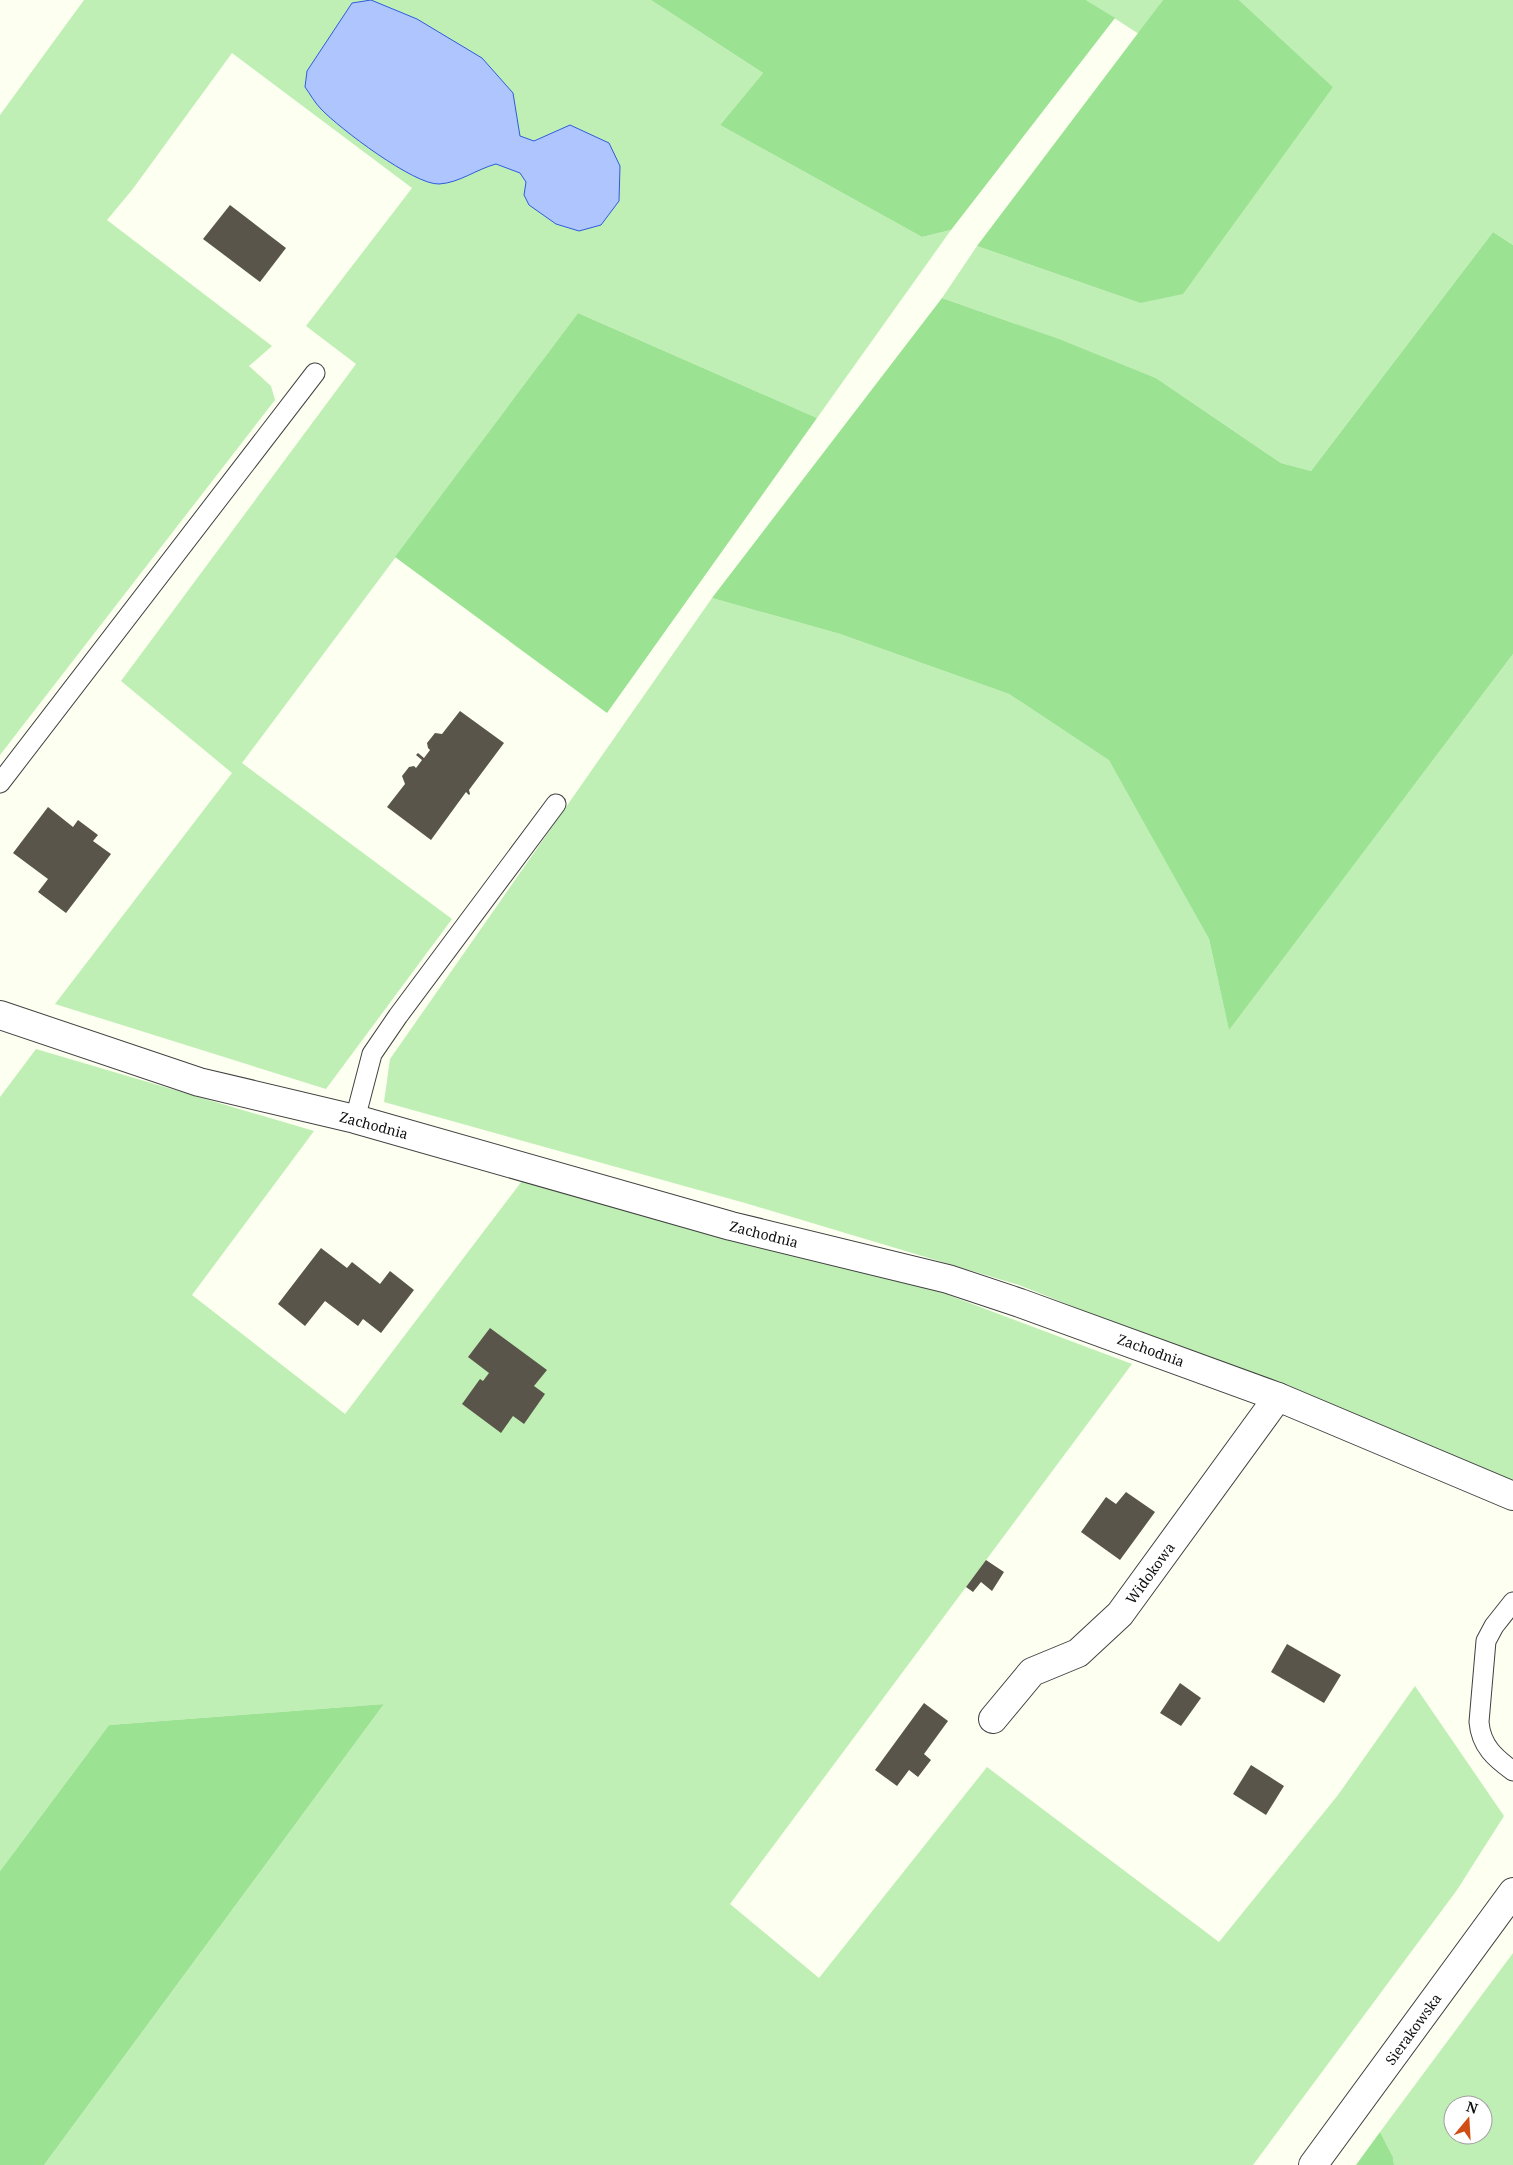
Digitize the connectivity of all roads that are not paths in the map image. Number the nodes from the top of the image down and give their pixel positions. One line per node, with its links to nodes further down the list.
1 (315, 373): 2 (lane)
2 (0, 783)
3 (556, 804): 5 (lane)
4 (0, 1015): 5 (street, Zachodnia)
5 (355, 1119): 6 (street, Zachodnia)
6 (1278, 1397): 7 (street, Zachodnia); 9 (street, Widokowa)
7 (1513, 1496)
8 (1513, 1602): 10 (lane)
9 (993, 1719)
10 (1513, 1772)
11 (1513, 1892): 12 (street, Sierakowska)
12 (1313, 2165)

